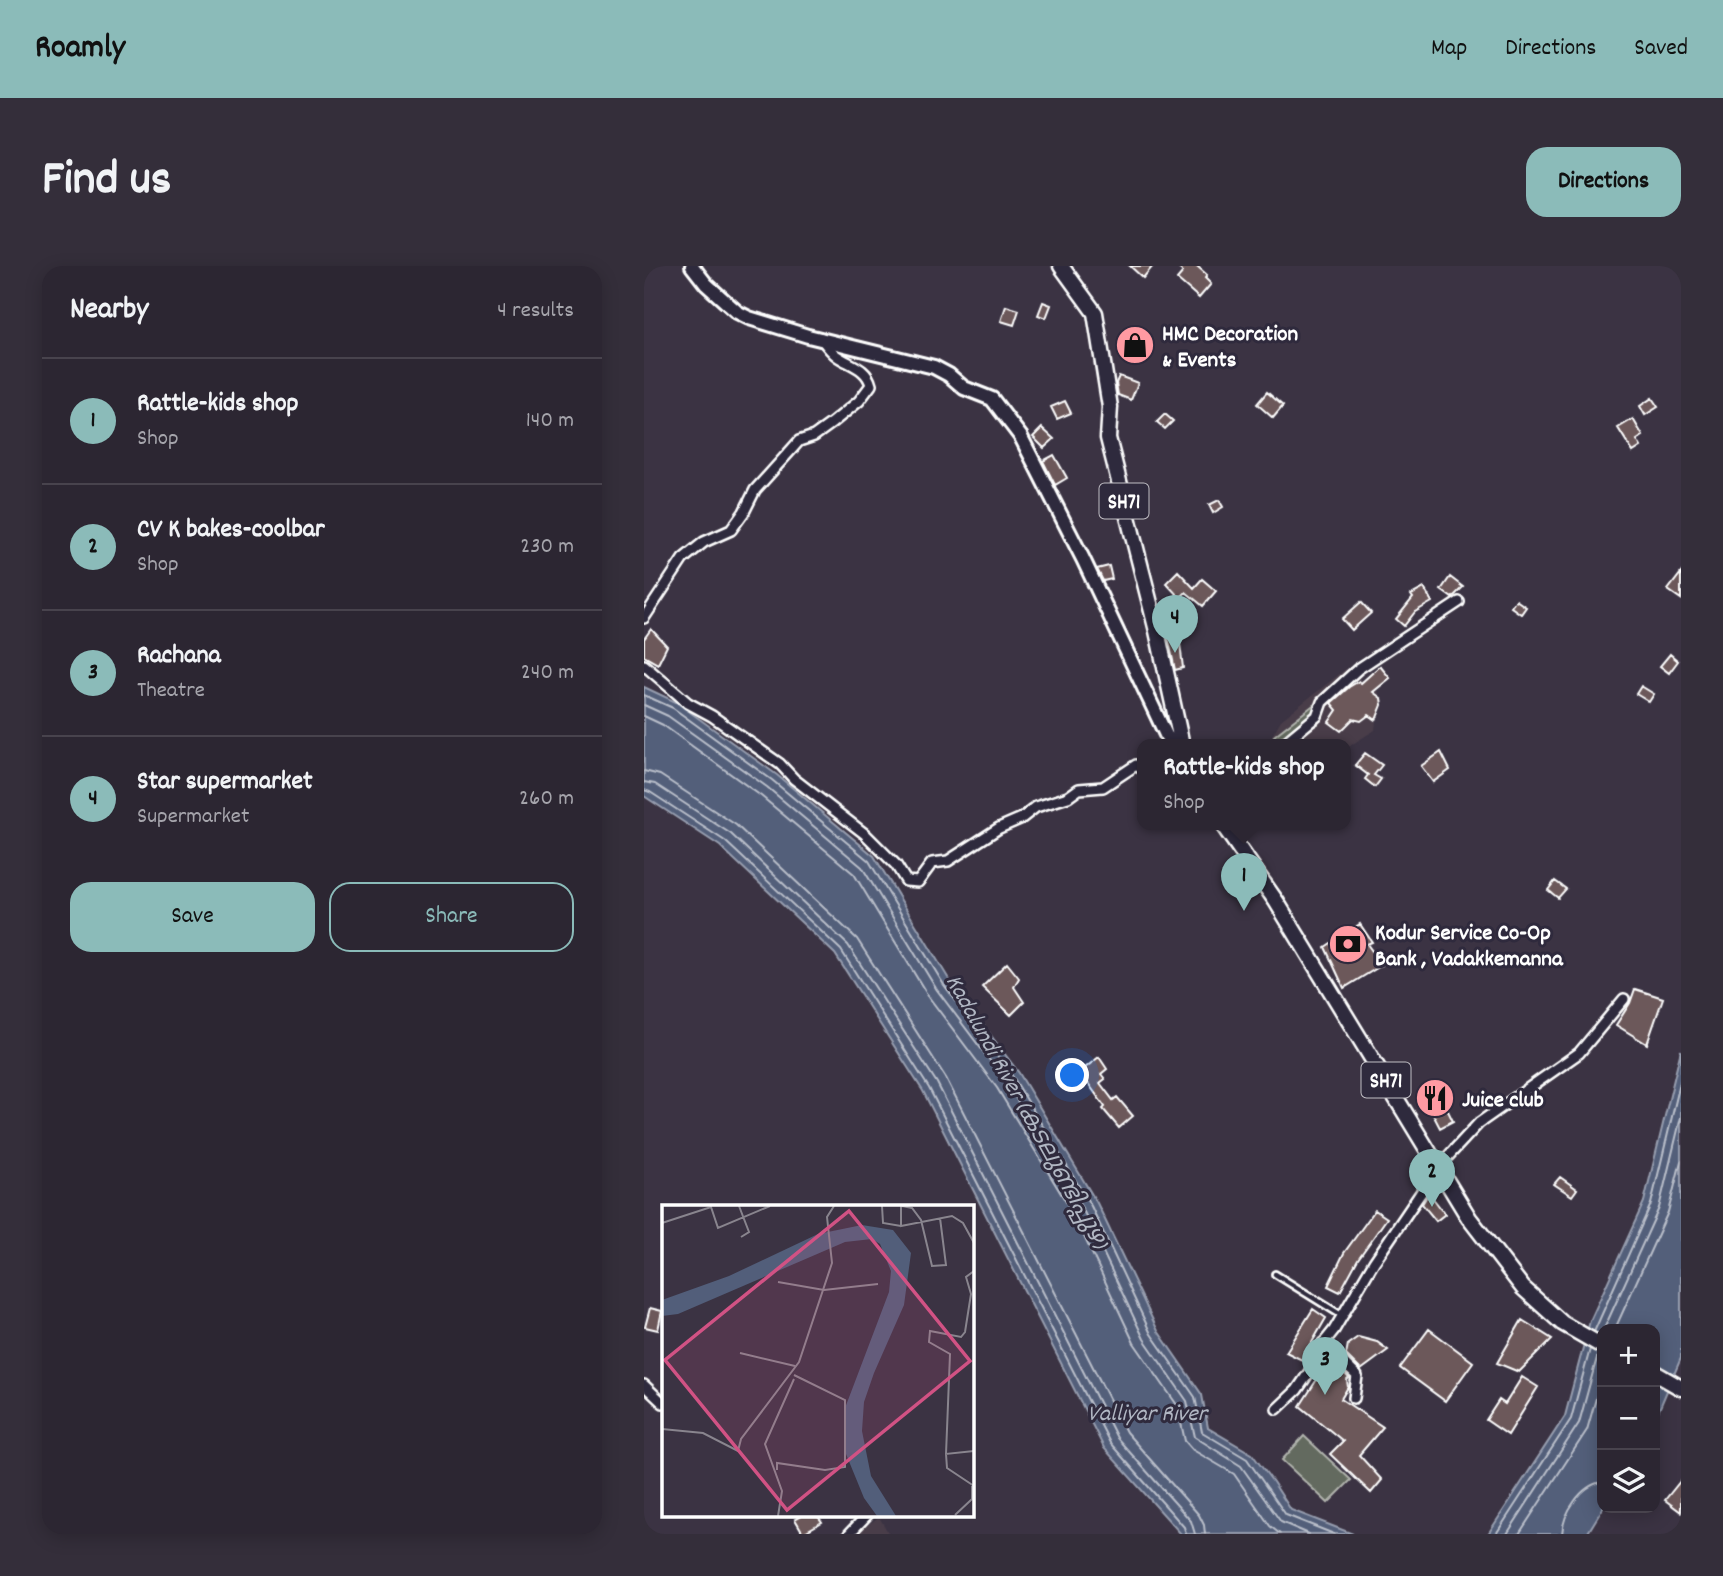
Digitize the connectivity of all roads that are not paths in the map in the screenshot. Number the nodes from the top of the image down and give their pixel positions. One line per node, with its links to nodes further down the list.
1 (692, 266): 3 (main road)
2 (1061, 266): 8 (main road, SH71)
3 (821, 338): 5 (street); 7 (main road)
4 (1459, 602): 9 (street)
5 (644, 618)
6 (644, 666): 10 (street)
7 (1171, 739)
8 (1181, 739)
9 (1289, 739)
10 (1137, 766)
11 (1226, 830): 13 (main road, SH71)
12 (1624, 999): 13 (street)
13 (1439, 1166): 15 (street); 17 (main road, SH71)
14 (1275, 1274): 15 (lane)
15 (1342, 1316): 16 (street)
16 (1323, 1343): 21 (street); 23 (street)
17 (1597, 1343)
18 (1660, 1376): 20 (main road)
19 (644, 1385): 22 (street)
20 (1681, 1388)
21 (1354, 1398)
22 (662, 1402)
23 (1277, 1409)
24 (866, 1516): 25 (street)
25 (849, 1534)

